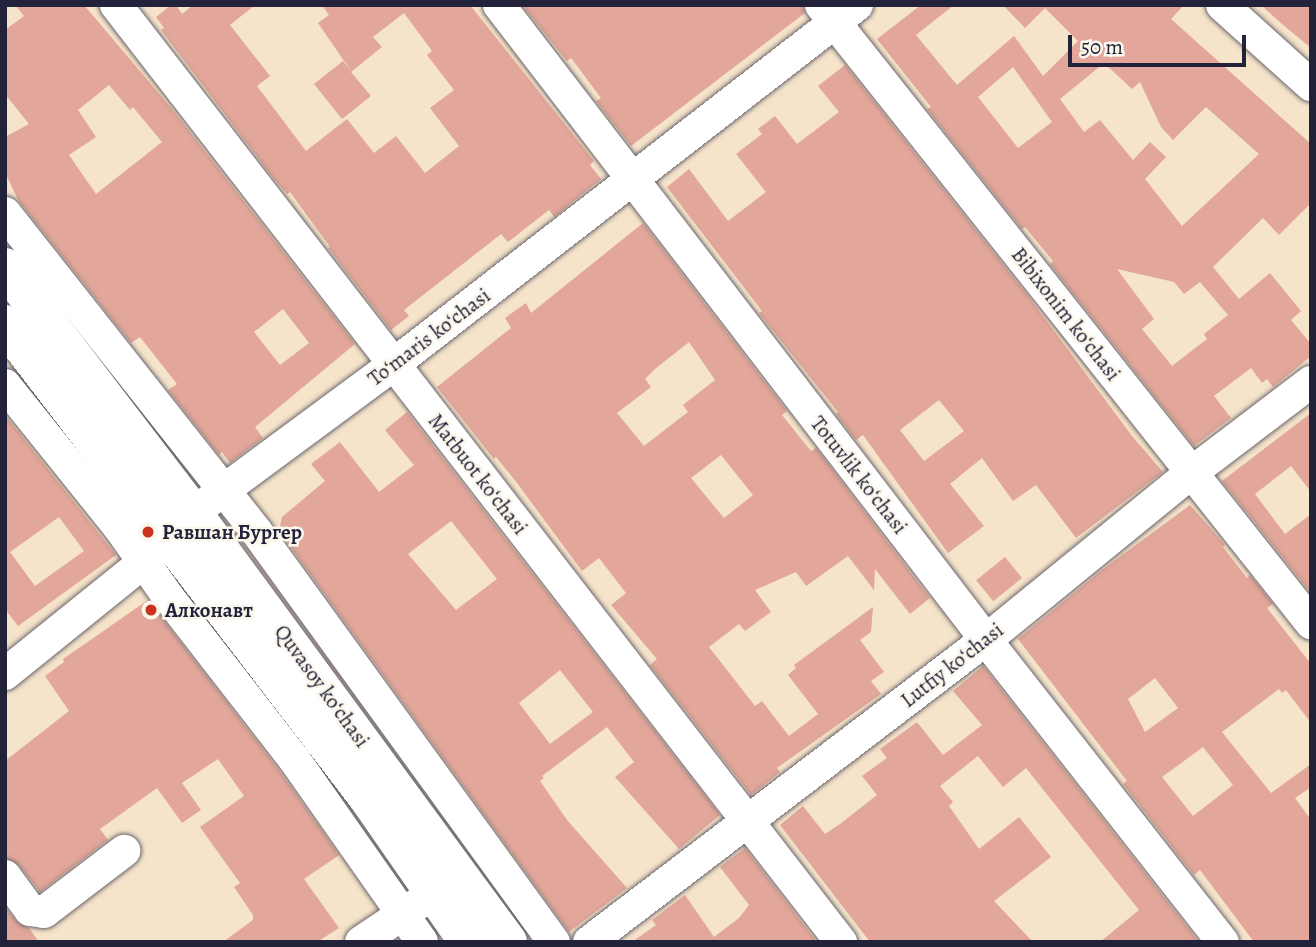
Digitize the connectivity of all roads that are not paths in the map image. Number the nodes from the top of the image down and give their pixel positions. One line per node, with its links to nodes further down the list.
1 (116, 5): 10 (street, Matbuot koʻchasi)
2 (499, 5): 6 (street, Totuvlik koʻchasi)
3 (1222, 5): 5 (street)
4 (838, 11): 6 (street, Toʻmaris koʻchasi); 13 (street, Bibixonim koʻchasi)
5 (1311, 85)
6 (632, 180): 10 (street, Toʻmaris koʻchasi); 17 (street, Totuvlik koʻchasi)
7 (5, 213): 14 (street)
8 (5, 267): 15 (main road, Quvasoy koʻchasi)
9 (5, 324): 15 (main road, Quvasoy koʻchasi)
10 (394, 364): 14 (street, Toʻmaris koʻchasi); 19 (street, Matbuot koʻchasi)
11 (1311, 382): 13 (street, Lutfiy koʻchasi)
12 (5, 385): 15 (street)
13 (1191, 473): 16 (street, Bibixonim koʻchasi); 17 (street, Lutfiy koʻchasi)
14 (224, 491): 15 (street, Toʻmaris koʻchasi); 28 (street)
15 (169, 537): 18 (street, Toʻmaris koʻchasi); 22 (main road, Quvasoy koʻchasi); 23 (street); 27 (main road, Quvasoy koʻchasi)
16 (1311, 623)
17 (986, 640): 19 (street, Lutfiy koʻchasi); 31 (street, Totuvlik koʻchasi)
18 (5, 674)
19 (747, 823): 29 (street, Lutfiy koʻchasi); 30 (street, Matbuot koʻchasi)
20 (124, 851): 21 (street)
21 (5, 876)
22 (427, 881): 23 (street); 26 (main road, Quvasoy koʻchasi)
23 (401, 914): 24 (street); 25 (street)
24 (361, 942)
25 (422, 942)
26 (468, 942)
27 (508, 942)
28 (554, 942)
29 (589, 942)
30 (841, 942)
31 (1223, 942)

